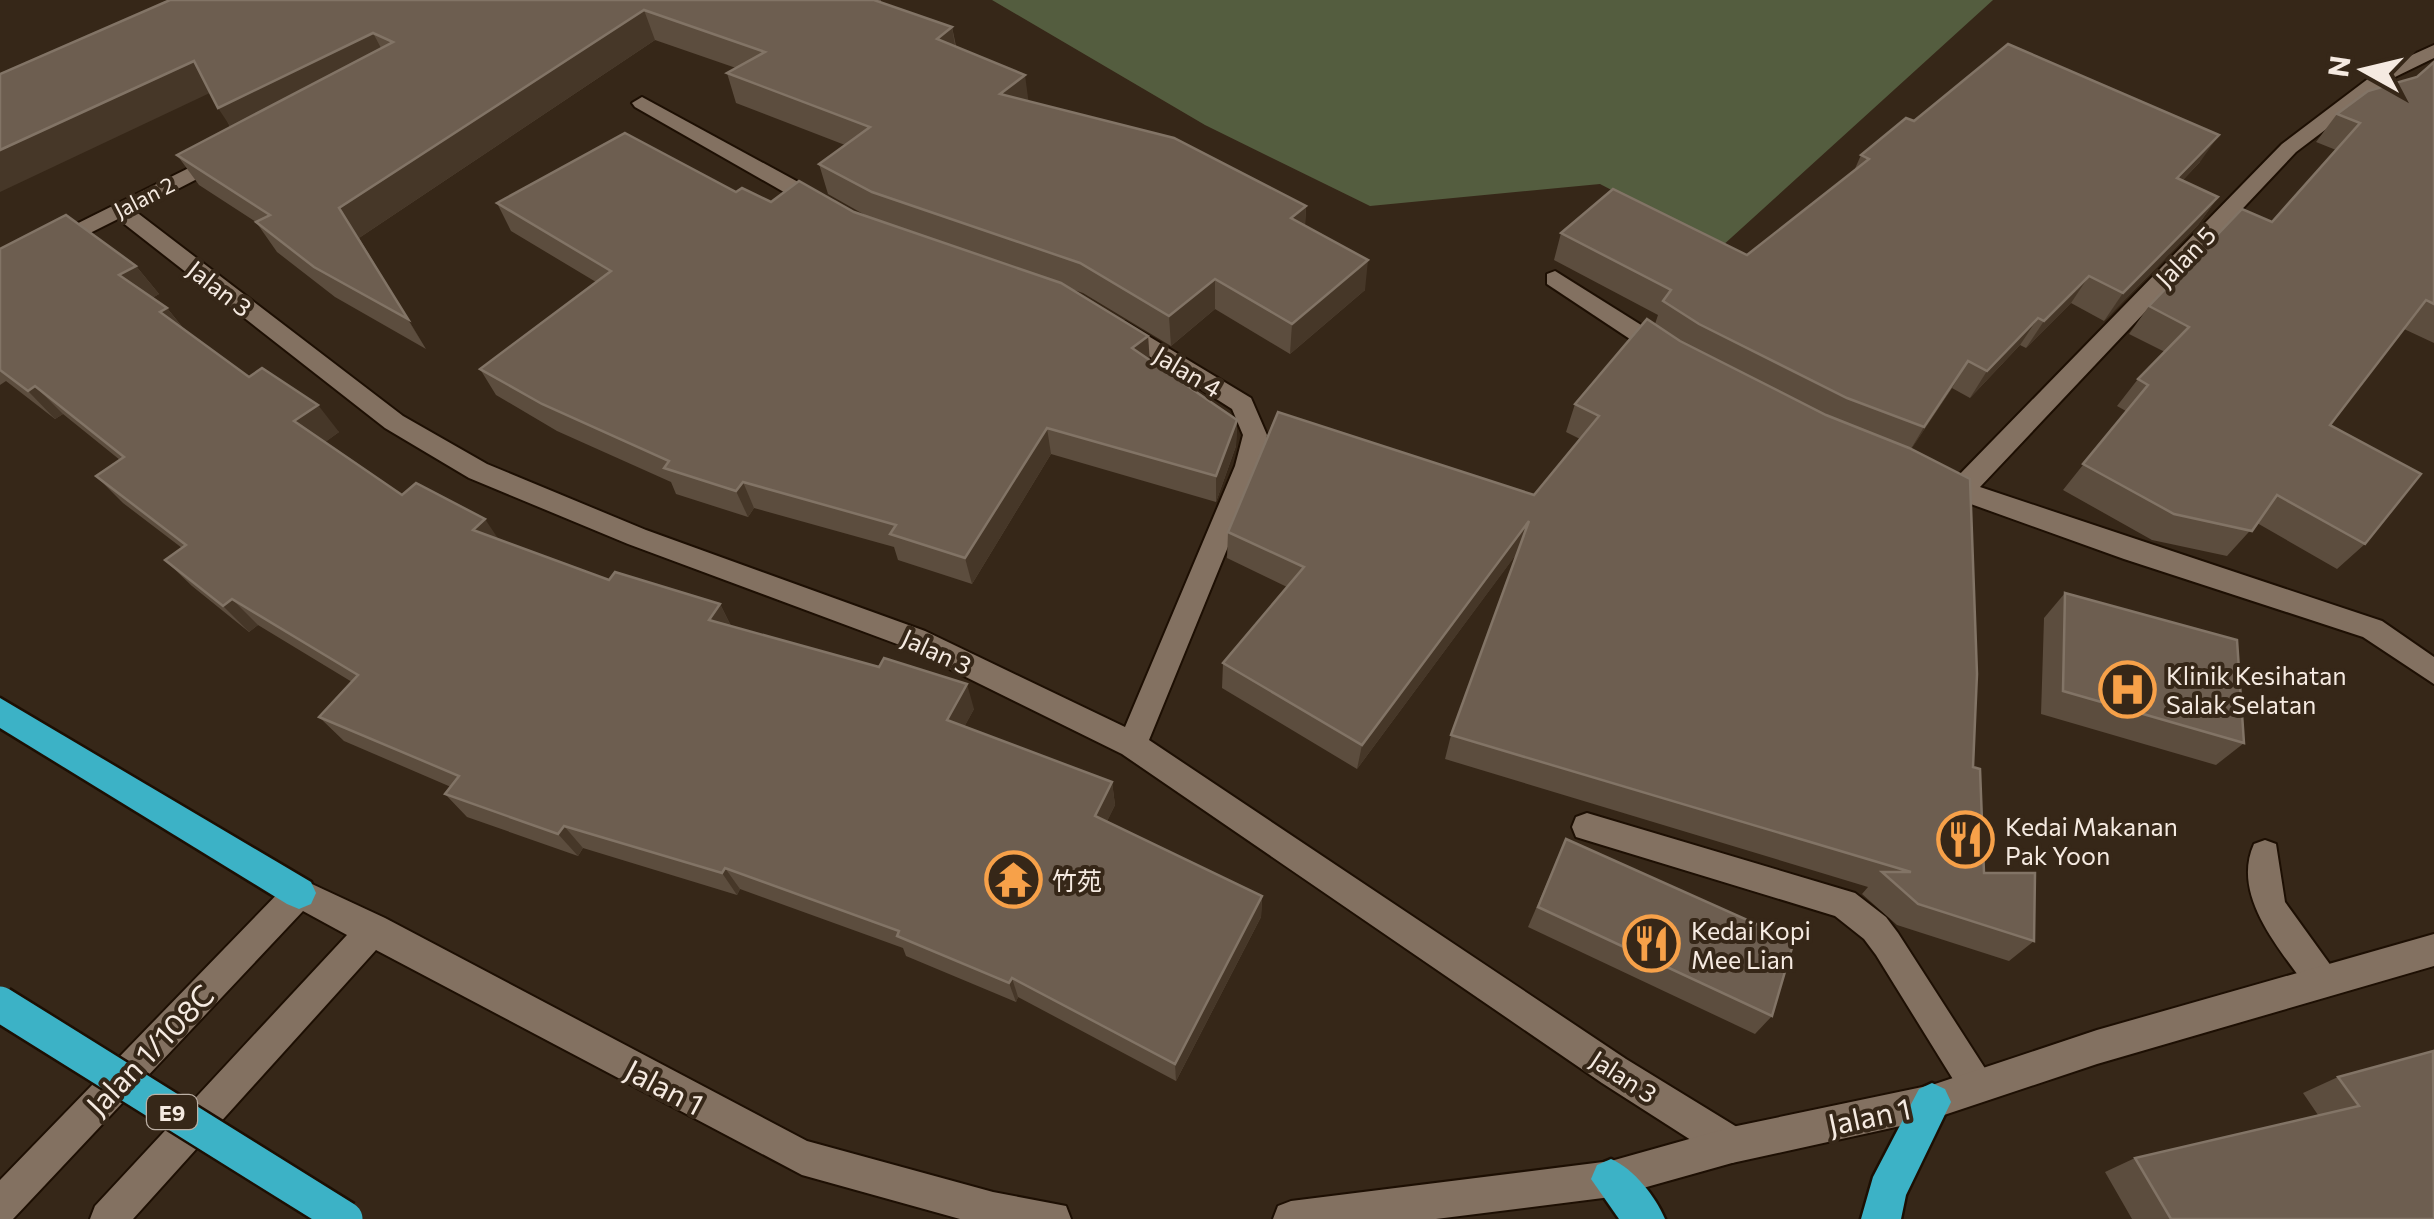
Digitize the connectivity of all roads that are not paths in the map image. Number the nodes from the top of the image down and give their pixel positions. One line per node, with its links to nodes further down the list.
1 (2434, 51): 11 (street, Jalan 5)
2 (642, 104): 5 (street)
3 (240, 149): 4 (street, Jalan 2)
4 (119, 209): 6 (street, Jalan 2); 14 (street, Jalan 3)
5 (854, 222)
6 (0, 270)
7 (1555, 278): 9 (street)
8 (1090, 312): 14 (street, Jalan 4)
9 (1695, 368)
10 (1908, 470): 11 (street)
11 (1960, 490): 12 (street)
12 (2434, 672)
13 (0, 712): 17 (highway)
14 (1132, 744): 24 (street, Jalan 3)
15 (1587, 826): 22 (street)
16 (2264, 854): 20 (street)
17 (299, 893): 18 (street, Jalan 1); 26 (street, Jalan 1/108C)
18 (374, 929): 27 (street); 29 (street, Jalan 1)
19 (2434, 950): 20 (street, Jalan 1)
20 (2322, 981): 22 (street, Jalan 1)
21 (0, 1004): 28 (highway, E9, bridge)
22 (1976, 1085): 23 (street, Jalan 1)
23 (1932, 1102): 24 (street, Jalan 1); 32 (highway)
24 (1732, 1145): 25 (street, Jalan 1)
25 (1611, 1179): 30 (street, Jalan 1); 31 (highway)
26 (0, 1206)
27 (108, 1219)
28 (345, 1219)
29 (1054, 1219)
30 (1291, 1219)
31 (1644, 1219)
32 (1882, 1219)

